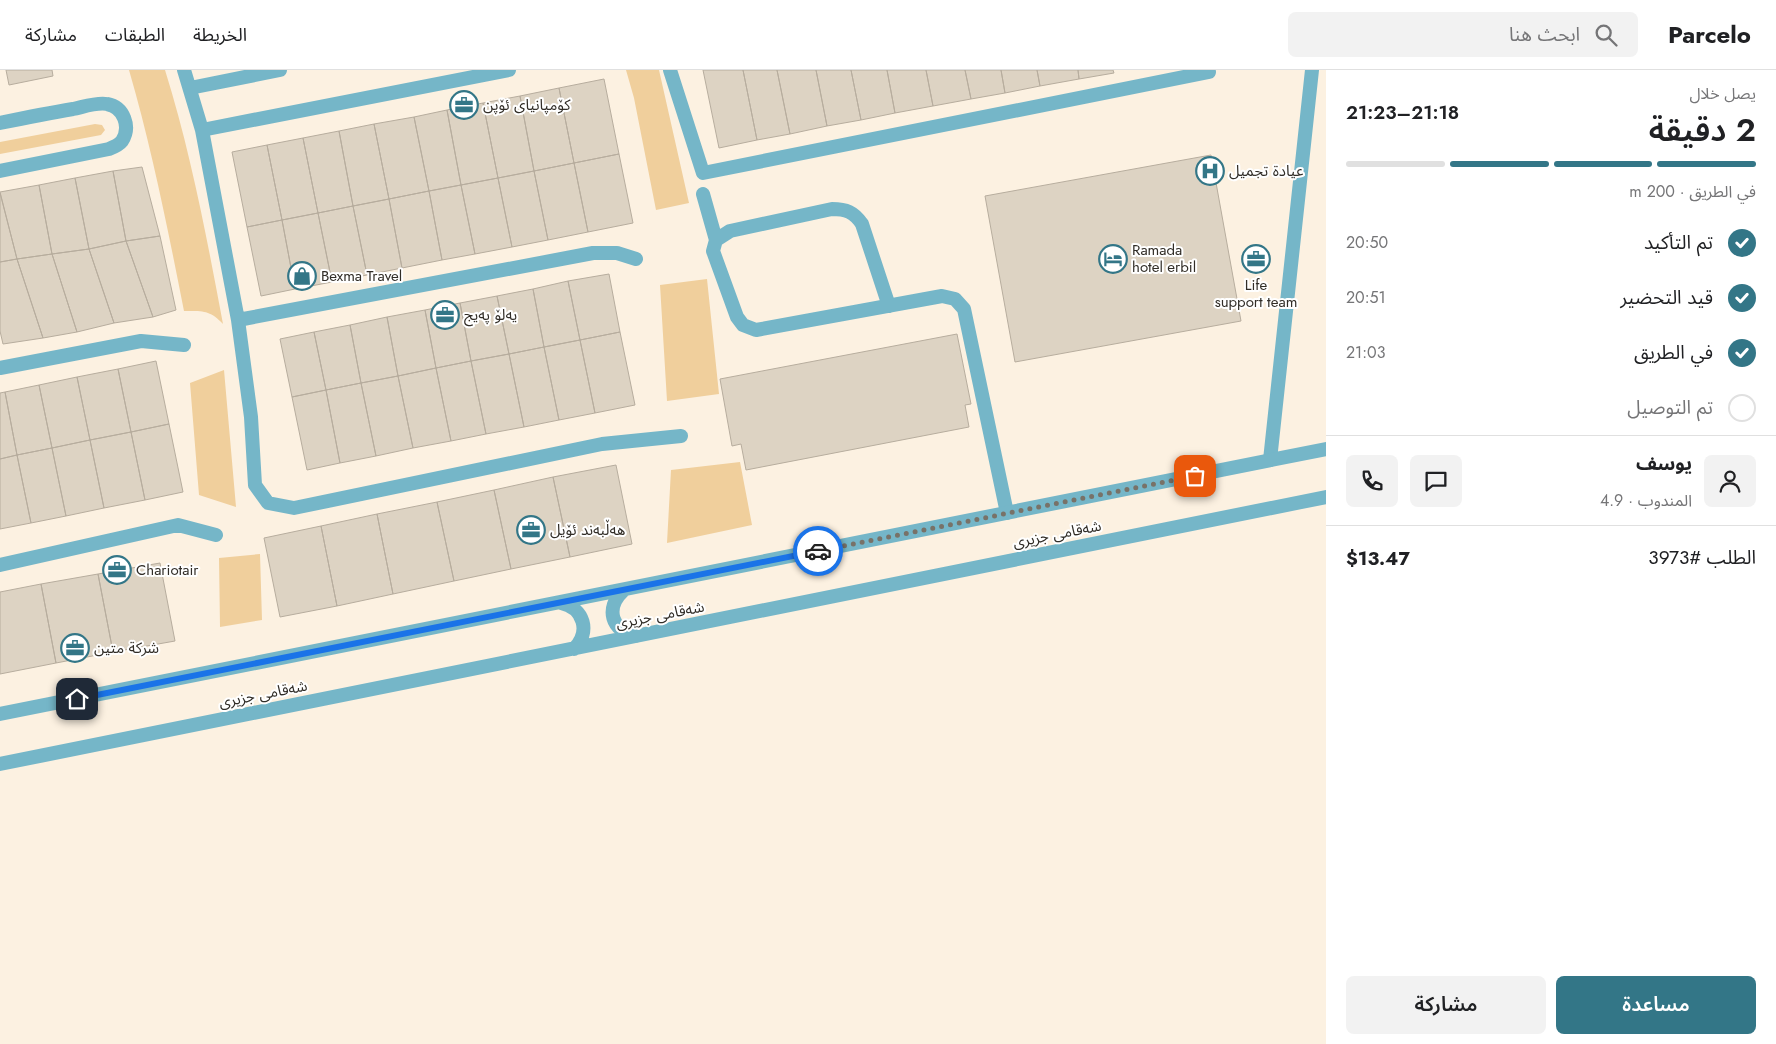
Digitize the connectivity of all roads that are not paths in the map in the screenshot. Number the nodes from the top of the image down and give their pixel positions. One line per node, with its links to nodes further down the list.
1 (184, 70): 7 (street)
2 (280, 70): 7 (street)
3 (509, 70): 9 (street)
4 (670, 70): 6 (street)
5 (1312, 70): 20 (street)
6 (1209, 72)
7 (190, 88): 9 (street)
8 (0, 123): 10 (street)
9 (202, 130): 15 (street)
10 (0, 171)
11 (702, 194): 12 (street)
12 (716, 240): 14 (street); 14 (street)
13 (636, 259): 15 (street)
14 (890, 306): 22 (street)
15 (238, 320): 18 (street)
16 (184, 345): 17 (street)
17 (0, 368)
18 (681, 436)
19 (1326, 449): 20 (street, شەقامی جزیری)
20 (1270, 460): 22 (street, شەقامی جزیری)
21 (1326, 497): 27 (street, شەقامی جزیری)
22 (1007, 513): 25 (street, شەقامی جزیری)
23 (216, 535): 24 (street)
24 (0, 565)
25 (623, 591): 26 (street, شەقامی جزیری); 27 (street)
26 (561, 603): 28 (street); 29 (street, شەقامی جزیری)
27 (636, 636): 28 (street, شەقامی جزیری)
28 (574, 648): 30 (street, شەقامی جزیری)
29 (0, 714)
30 (0, 764)

